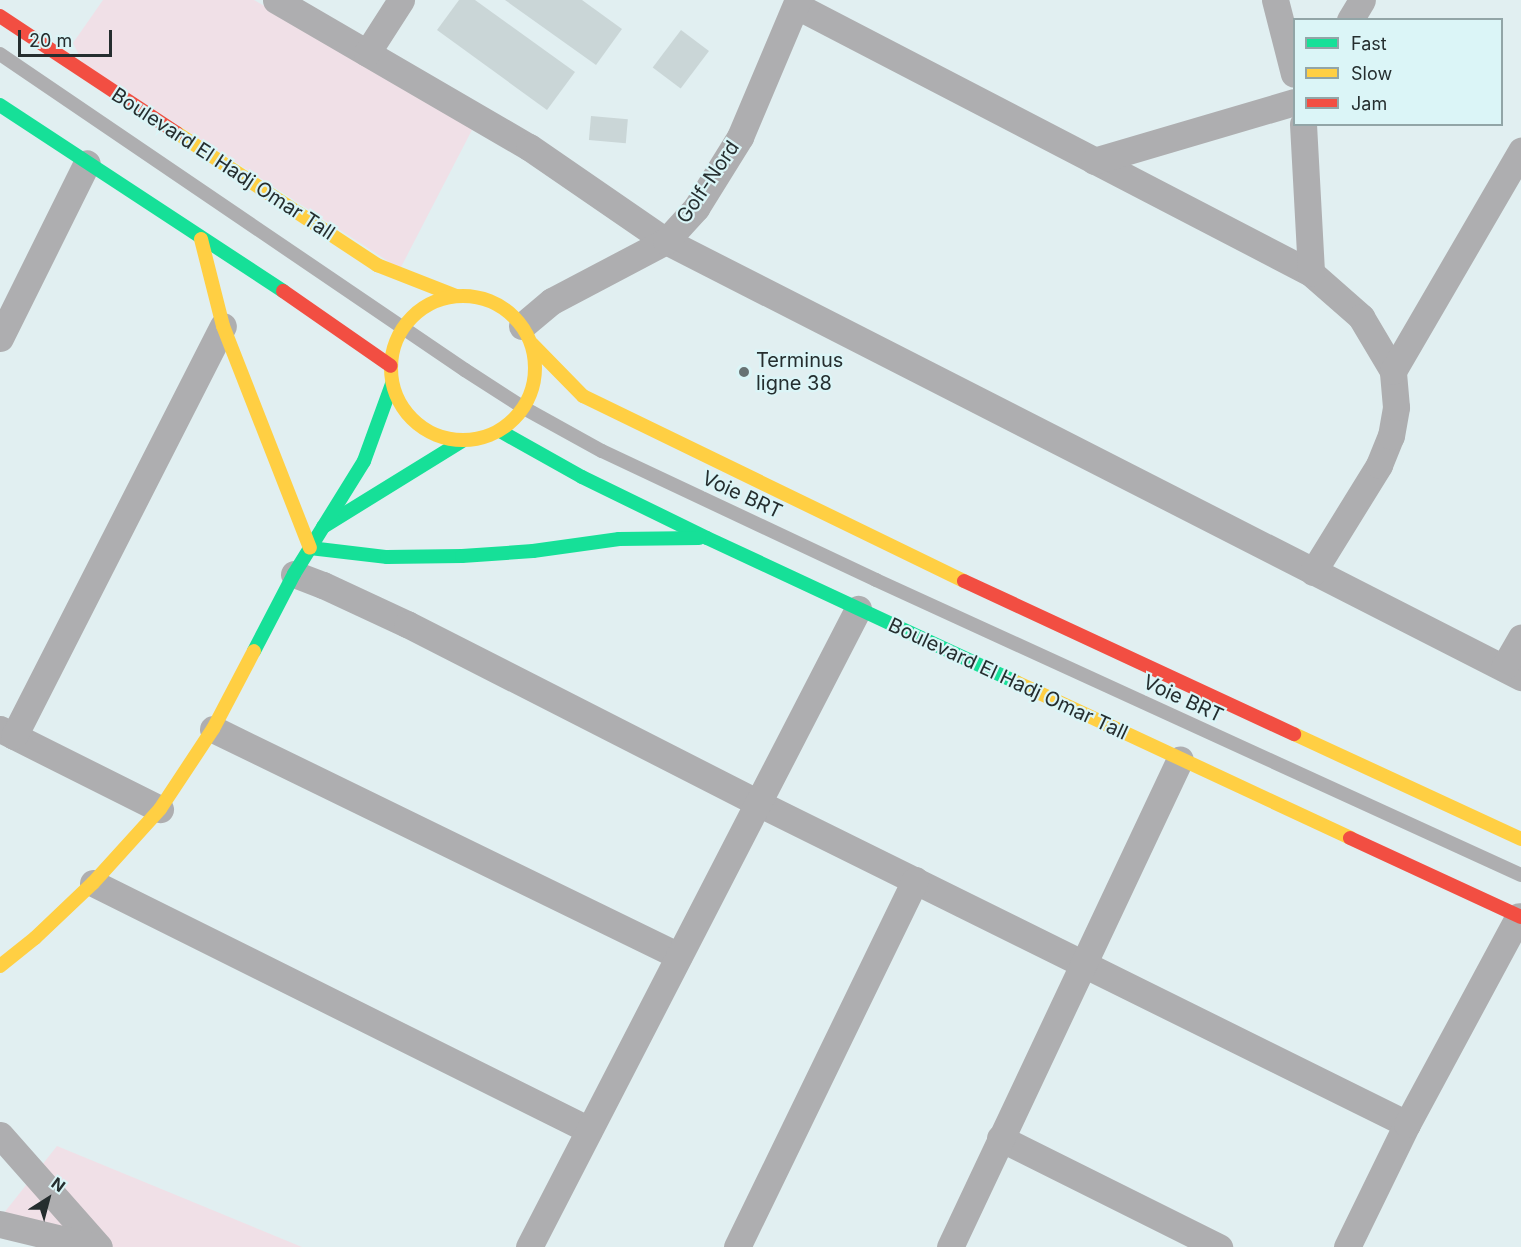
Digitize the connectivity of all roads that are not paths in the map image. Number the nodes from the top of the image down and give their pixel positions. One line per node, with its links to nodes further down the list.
1 (276, 0): 8 (street)
2 (401, 0): 8 (street)
3 (1275, 0): 10 (street)
4 (1362, 0): 7 (street)
5 (797, 3): 15 (street); 18 (street, Golf-Nord)
6 (0, 16): 20 (main road, Boulevard El Hadj Omar Tall)
7 (1351, 18)
8 (367, 53): 18 (street)
9 (0, 54): 22 (lane, Voie BRT)
10 (1293, 70)
11 (1293, 102): 15 (street)
12 (0, 105): 16 (main road)
13 (1303, 126): 19 (street)
14 (1521, 152): 26 (street)
15 (1094, 161): 19 (street)
16 (87, 163): 17 (main road); 24 (street)
17 (201, 239): 21 (main road); 25 (main road)
18 (666, 241): 23 (street, Golf-Nord); 34 (street)
19 (1311, 273): 26 (street)
20 (456, 296): 22 (main road, Boulevard El Hadj Omar Tall); 23 (main road, Boulevard El Hadj Omar Tall)
21 (223, 326): 33 (main road); 40 (street)
22 (402, 328): 25 (main road, Boulevard El Hadj Omar Tall); 28 (lane, Voie BRT)
23 (527, 335): 28 (main road, Boulevard El Hadj Omar Tall); 44 (main road, Boulevard El Hadj Omar Tall)
24 (0, 338)
25 (391, 366): 27 (main road, Boulevard El Hadj Omar Tall)
26 (1393, 370): 34 (street)
27 (392, 384): 30 (main road, Boulevard El Hadj Omar Tall); 31 (main road)
28 (524, 408): 29 (main road, Boulevard El Hadj Omar Tall); 45 (lane, Voie BRT)
29 (500, 431): 30 (main road, Boulevard El Hadj Omar Tall); 32 (main road, Boulevard El Hadj Omar Tall)
30 (462, 441): 31 (main road)
31 (322, 528): 33 (main road)
32 (707, 538): 33 (main road); 36 (main road, Boulevard El Hadj Omar Tall)
33 (310, 548): 35 (main road)
34 (1313, 573): 38 (street)
35 (294, 574): 39 (main road); 42 (street)
36 (858, 609): 41 (main road, Boulevard El Hadj Omar Tall); 42 (street)
37 (1521, 638): 38 (street)
38 (1512, 672)
39 (213, 729): 43 (main road); 49 (street)
40 (7, 733): 43 (street)
41 (1180, 759): 48 (main road, Boulevard El Hadj Omar Tall); 50 (street)
42 (758, 803): 46 (street); 49 (street)
43 (160, 809): 47 (main road)
44 (1521, 839)
45 (1521, 875)
46 (915, 880): 50 (street); 59 (street)
47 (93, 883): 51 (main road); 53 (street)
48 (1520, 916): 52 (street)
49 (679, 956): 53 (street)
50 (1083, 963): 52 (street); 55 (street)
51 (0, 966)
52 (1407, 1124): 62 (street)
53 (589, 1130): 58 (street)
54 (0, 1135): 57 (street)
55 (1000, 1138): 60 (street); 61 (street)
56 (0, 1224): 57 (street)
57 (97, 1247)
58 (529, 1247)
59 (737, 1247)
60 (950, 1247)
61 (1219, 1247)
62 (1347, 1247)

